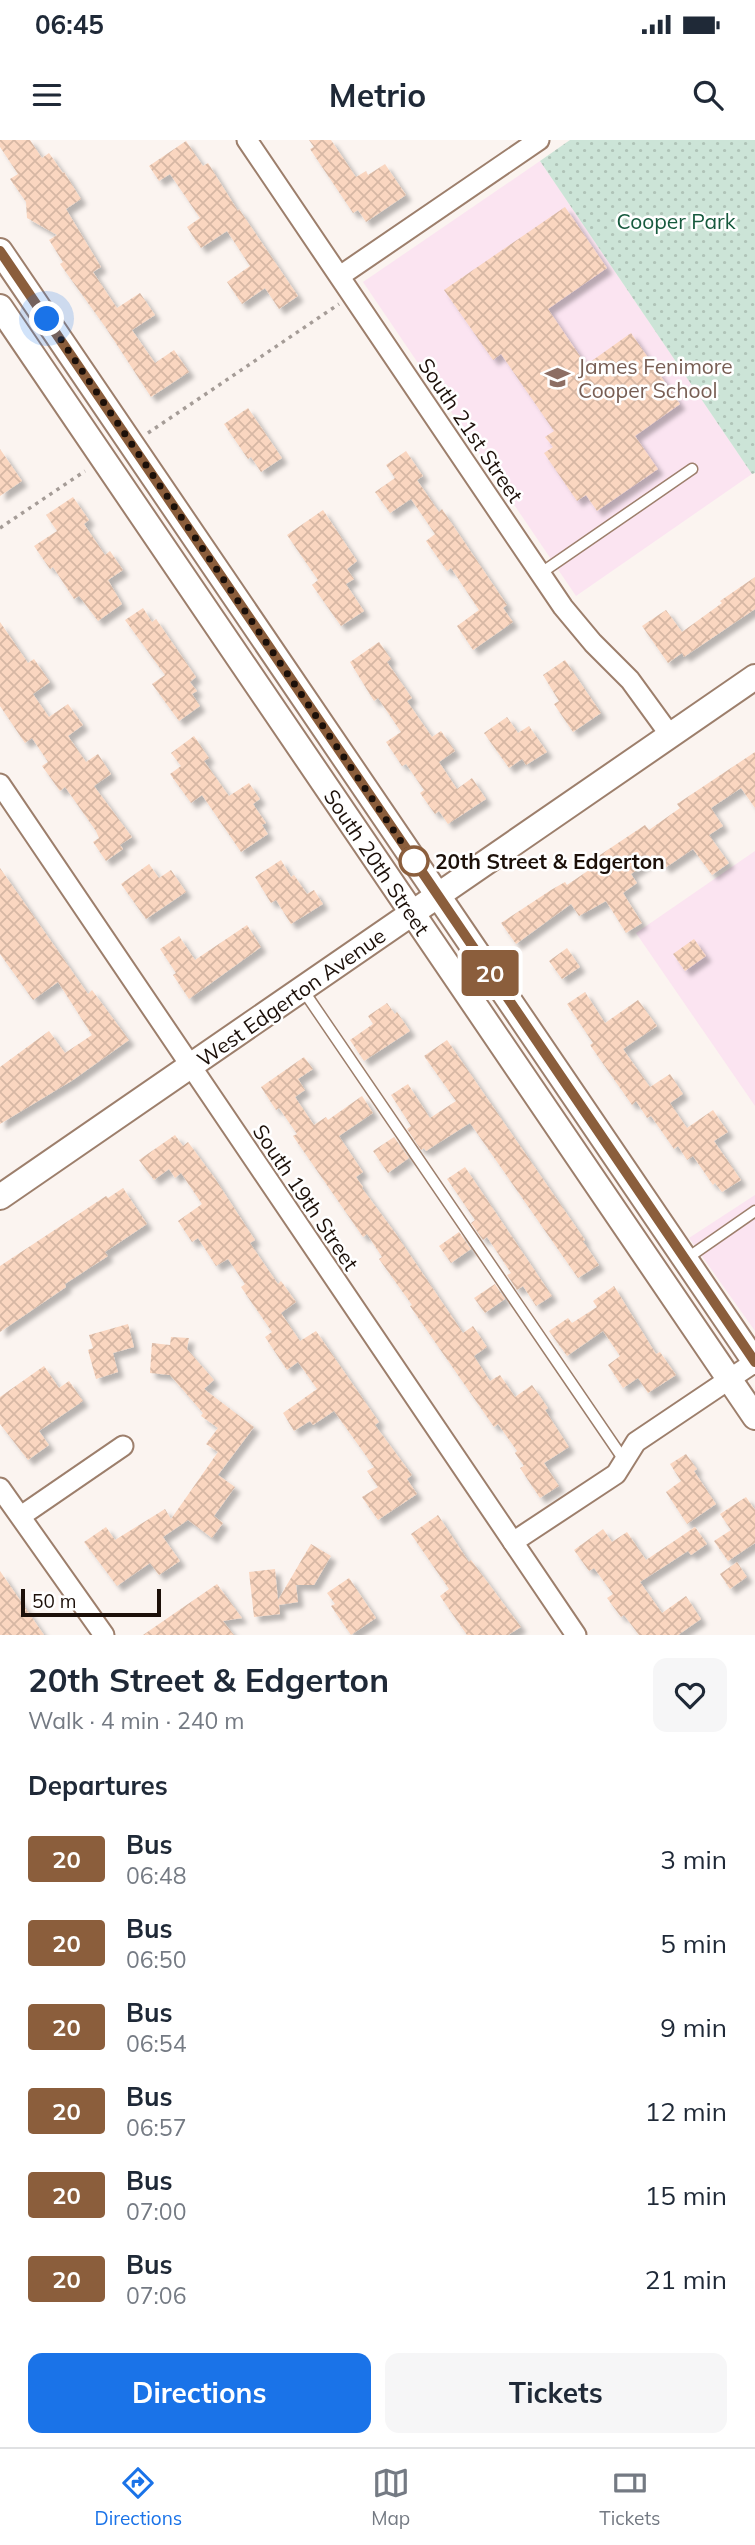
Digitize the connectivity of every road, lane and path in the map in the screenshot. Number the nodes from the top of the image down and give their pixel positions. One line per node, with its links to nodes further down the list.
1 (247, 140): 4 (street, South 21st Street)
2 (539, 140): 4 (street)
3 (0, 251): 7 (street, South 20th Street)
4 (340, 276): 10 (street, South 21st Street)
5 (340, 303): 7 (path)
6 (0, 307): 7 (street, South 20th Street)
7 (113, 446): 9 (path); 14 (street, South 20th Street)
8 (692, 469): 10 (lane)
9 (0, 528)
10 (541, 573): 12 (street, South 21st Street)
11 (755, 677): 12 (street, West Edgerton Avenue)
12 (670, 735): 15 (street, West Edgerton Avenue)
13 (0, 784): 19 (street, South 19th Street)
14 (349, 793): 15 (street, South 20th Street); 16 (street, South 20th Street)
15 (438, 896): 16 (street, West Edgerton Avenue); 18 (street, South 20th Street)
16 (412, 914): 17 (street, West Edgerton Avenue); 18 (street, South 20th Street)
17 (303, 989): 19 (street, West Edgerton Avenue); 27 (lane)
18 (503, 1020): 22 (street, South 20th Street)
19 (190, 1067): 20 (street, West Edgerton Avenue); 30 (street, South 19th Street)
20 (0, 1197)
21 (755, 1211): 22 (lane)
22 (673, 1263): 23 (street, South 20th Street); 24 (street, South 20th Street)
23 (755, 1362): 24 (street)
24 (729, 1379): 25 (street, South 20th Street); 27 (street)
25 (755, 1417)
26 (123, 1446): 29 (street)
27 (624, 1460): 30 (street)
28 (0, 1488): 29 (street)
29 (21, 1516): 31 (street)
30 (513, 1542): 32 (street, South 19th Street)
31 (104, 1635)
32 (576, 1635)

